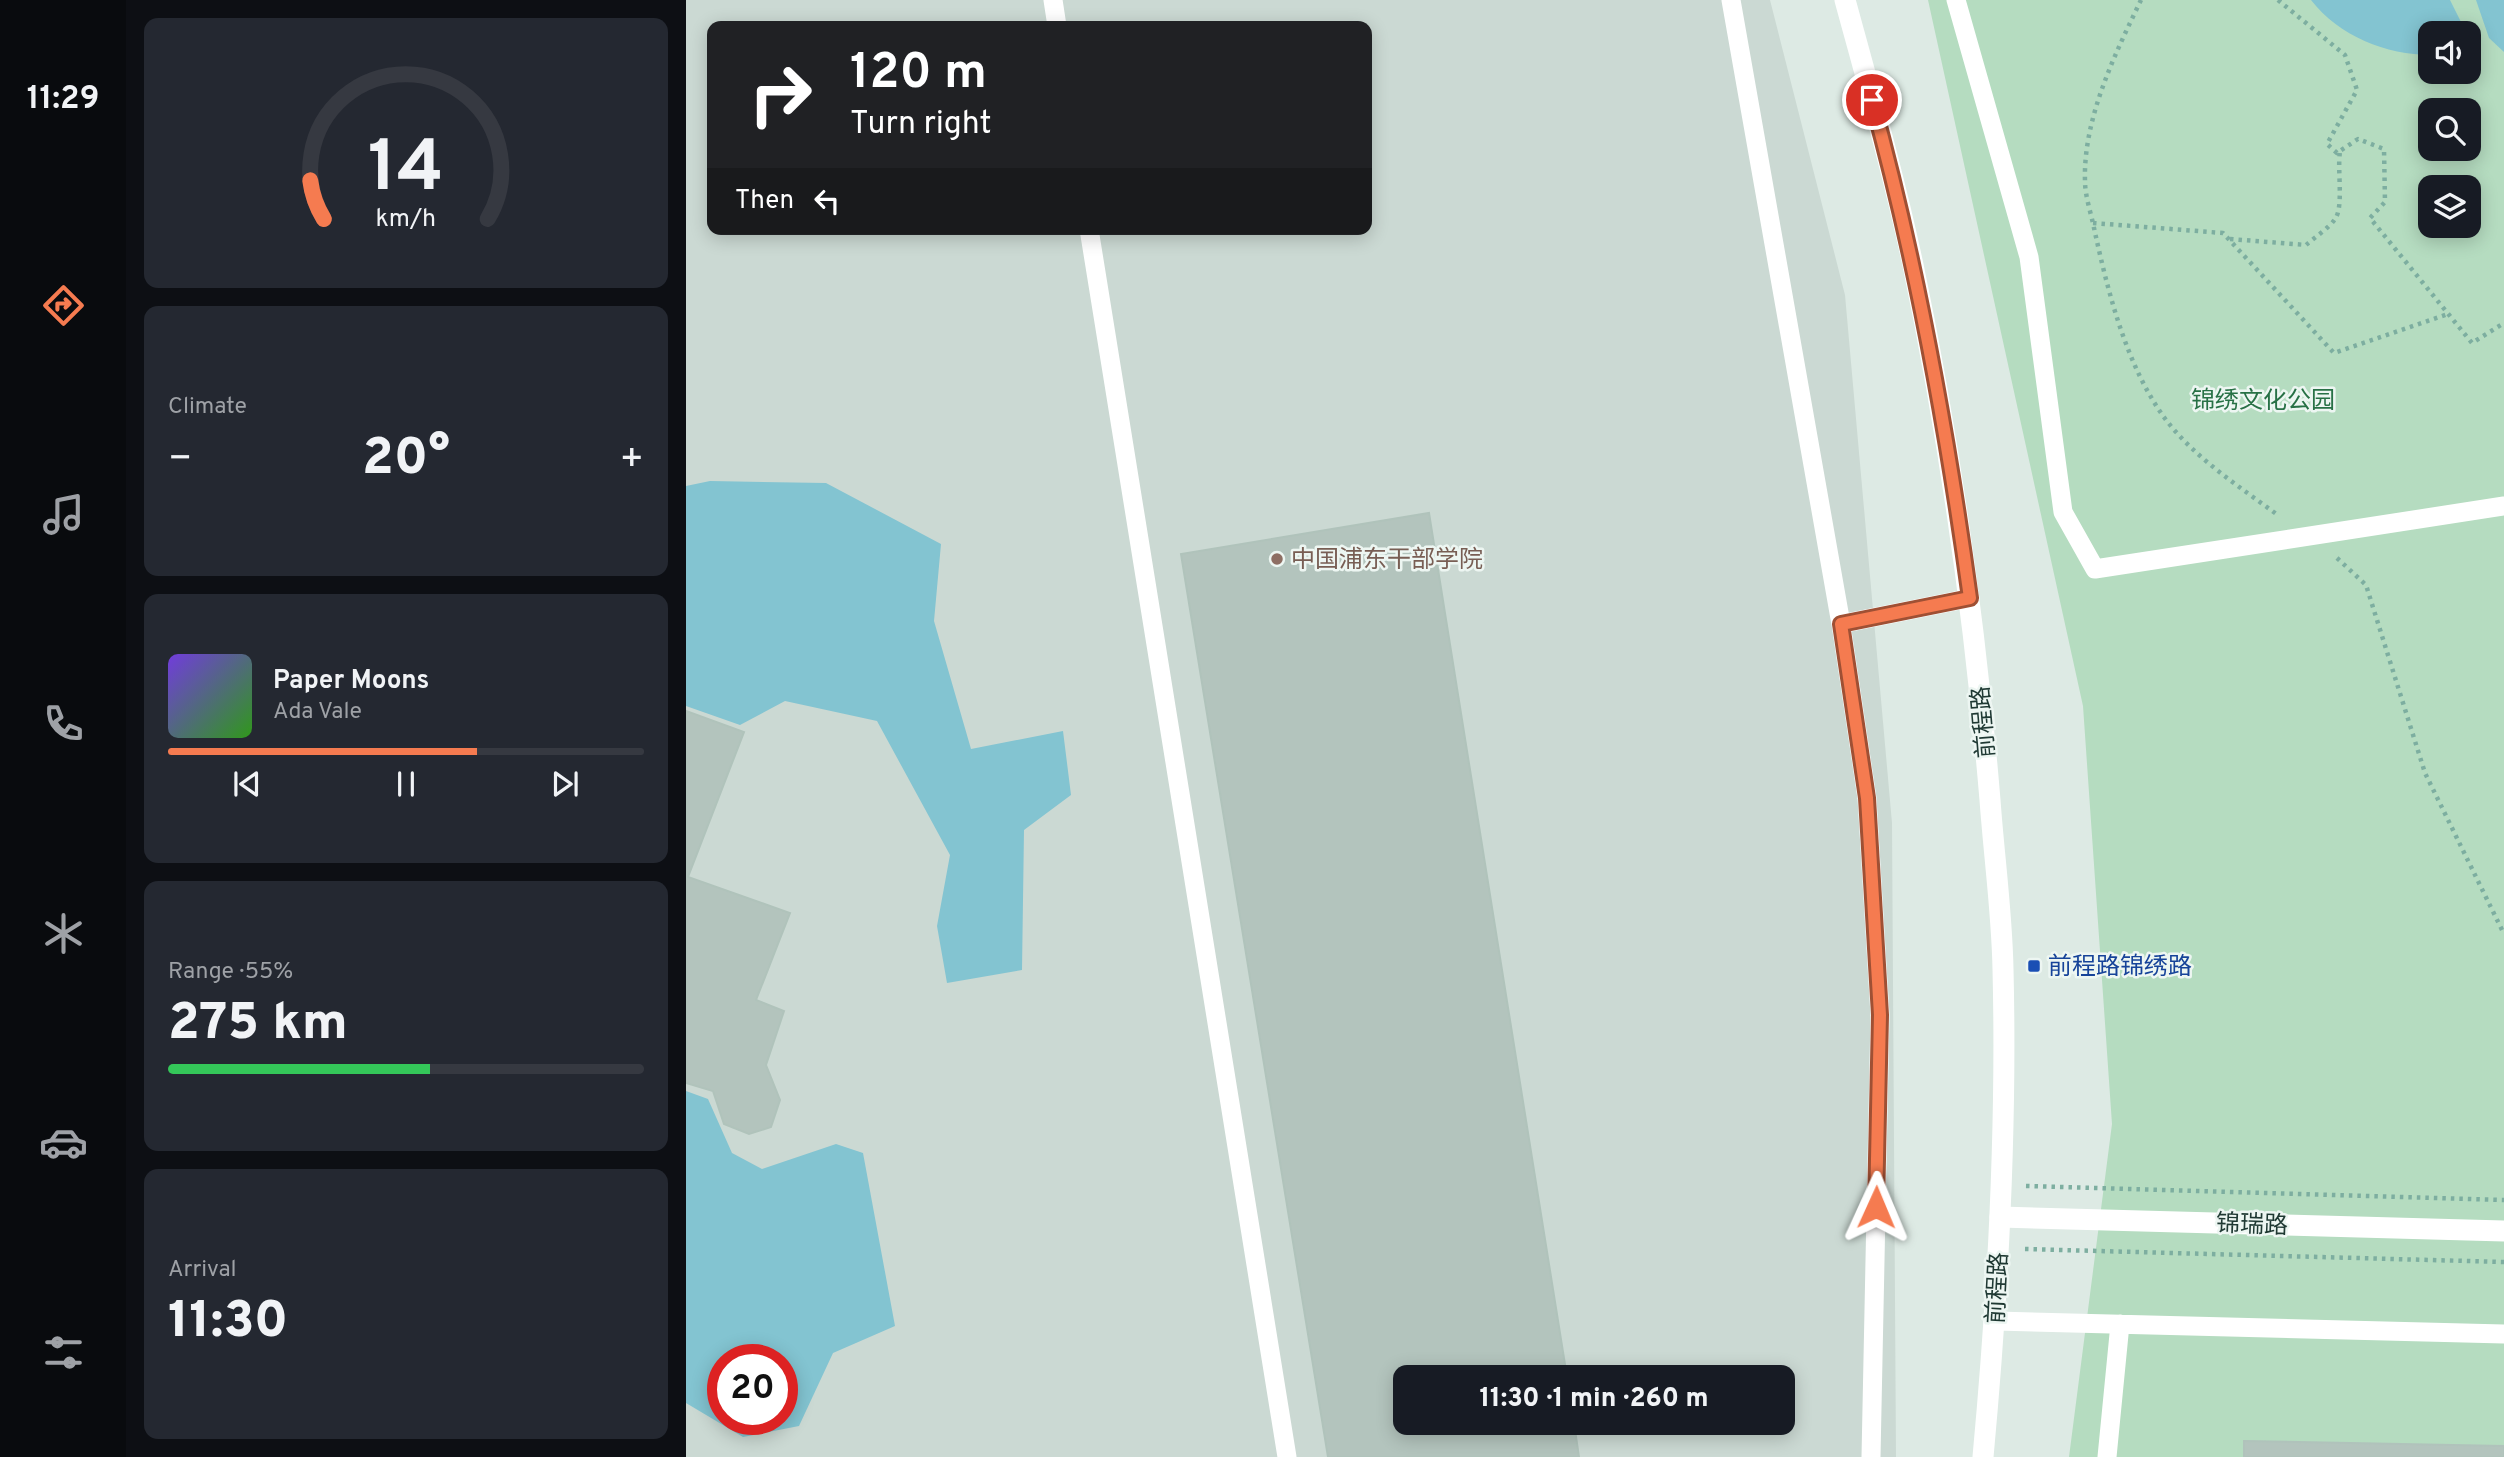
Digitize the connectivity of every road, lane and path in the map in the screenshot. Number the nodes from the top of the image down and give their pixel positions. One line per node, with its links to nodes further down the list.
1 (1053, 0): 7 (lane)
2 (1731, 0): 17 (lane)
3 (1845, 0): 16 (street, 前程路)
4 (1956, 0): 15 (lane)
5 (2141, 0): 9 (path)
6 (2278, 0): 8 (path)
7 (1056, 21)
8 (2340, 151): 11 (path); 12 (path)
9 (2093, 223): 11 (path); 15 (path)
10 (1090, 235): 28 (lane)
11 (2229, 239): 12 (path)
12 (2448, 314): 13 (path)
13 (2504, 324)
14 (2504, 506): 15 (lane)
15 (2309, 538): 18 (path)
16 (1970, 598): 17 (lane); 19 (street, 前程路)
17 (1841, 624): 29 (lane)
18 (2504, 934)
19 (2002, 1186): 20 (path); 21 (street, 前程路)
20 (2504, 1200)
21 (2000, 1217): 22 (street, 锦瑞路); 23 (street, 前程路)
22 (2504, 1231)
23 (1999, 1248): 24 (path); 25 (street, 前程路)
24 (2504, 1262)
25 (1996, 1321): 26 (lane); 30 (street, 前程路)
26 (2120, 1324): 27 (lane); 31 (lane)
27 (2504, 1334)
28 (1287, 1457)
29 (1871, 1457)
30 (1983, 1457)
31 (2108, 1457)

